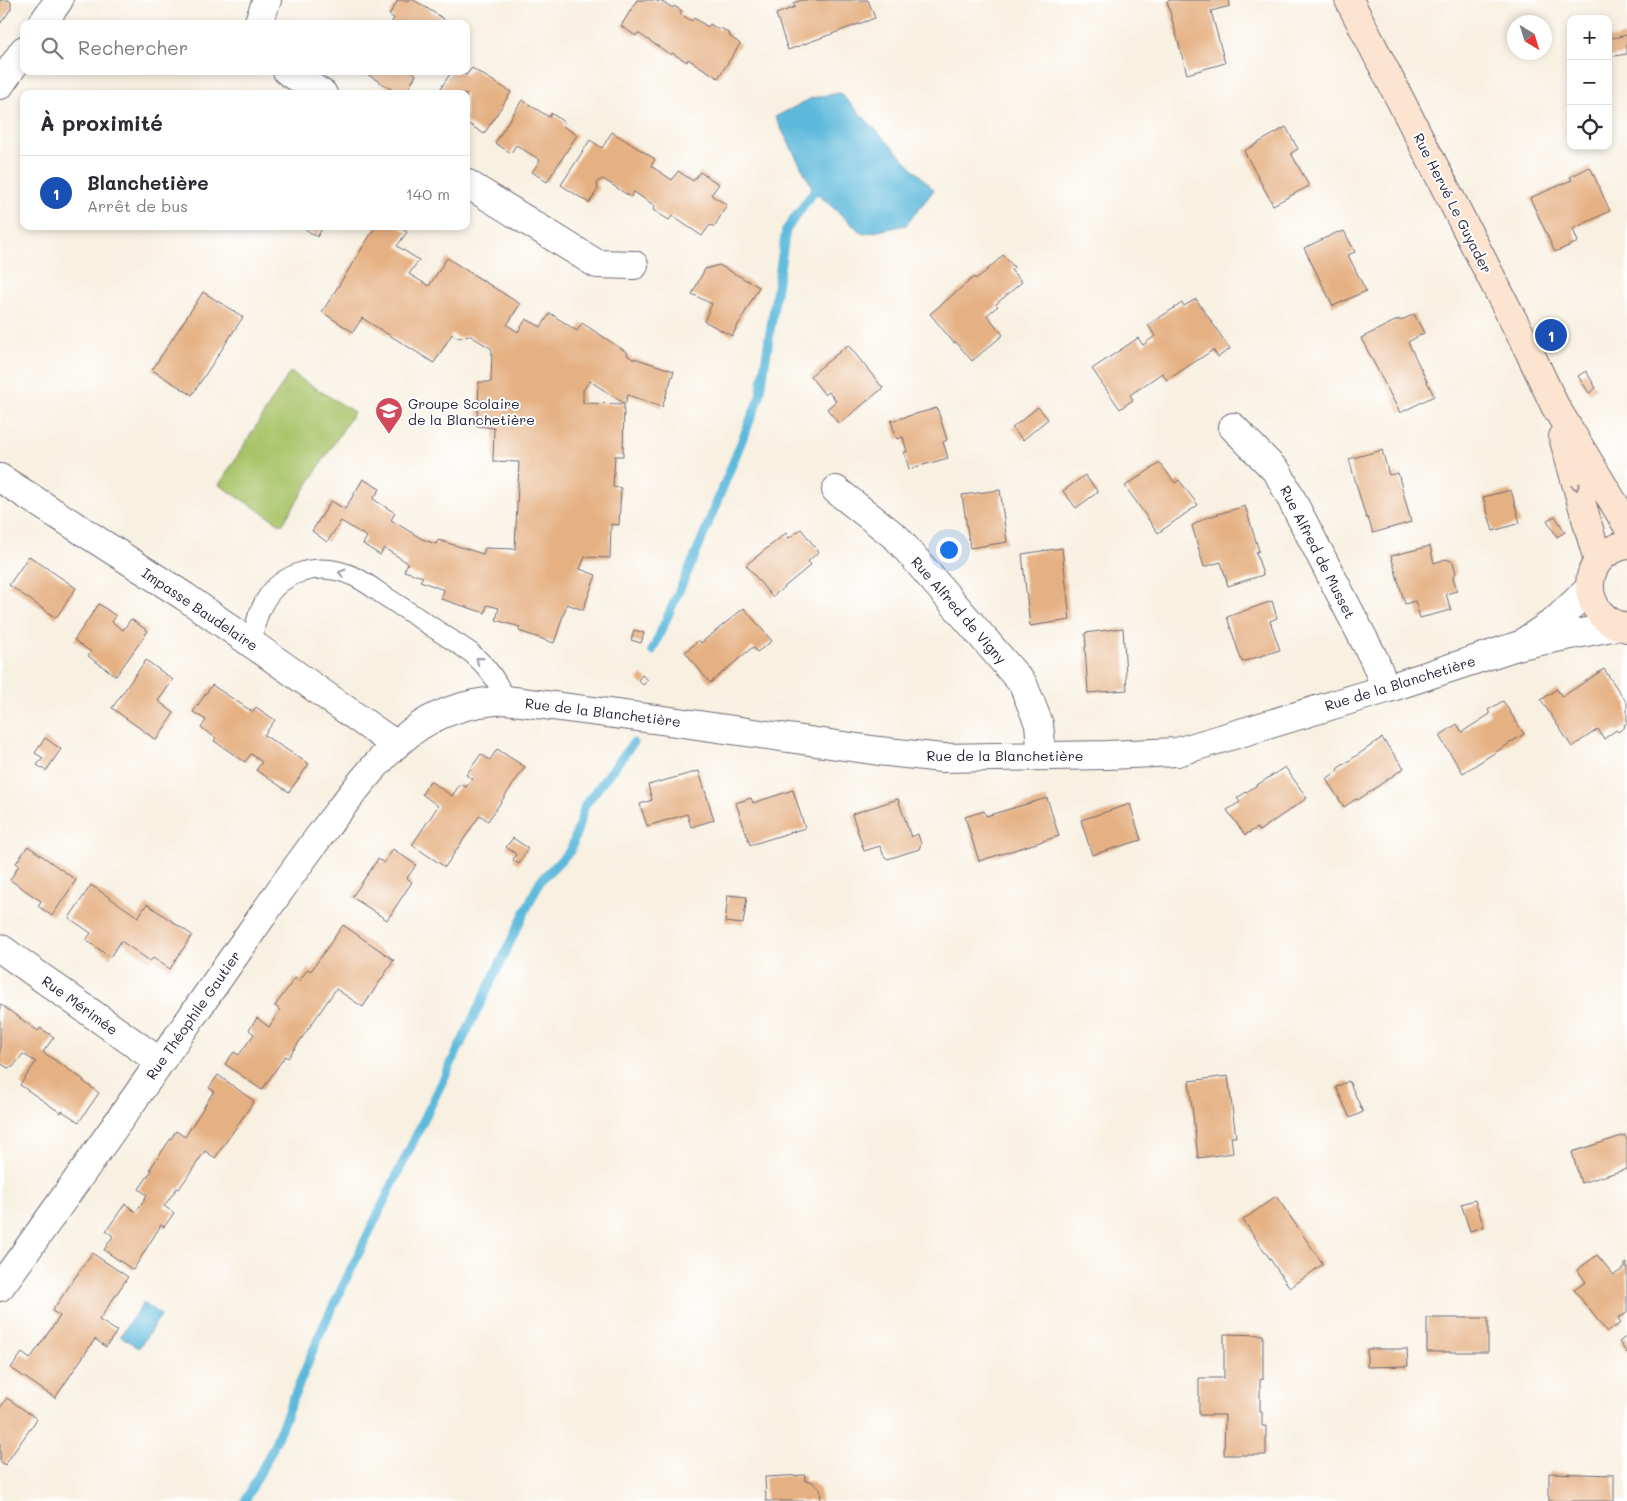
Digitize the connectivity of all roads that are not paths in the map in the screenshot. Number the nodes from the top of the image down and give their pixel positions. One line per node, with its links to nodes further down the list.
1 (58, 0): 4 (street)
2 (267, 0): 5 (street)
3 (1349, 0): 12 (street, Rue Hervé Le Guyader)
4 (45, 20)
5 (260, 20)
6 (20, 56): 8 (street)
7 (293, 75): 9 (street)
8 (0, 85)
9 (317, 90)
10 (470, 185): 11 (street)
11 (634, 265)
12 (1555, 406): 16 (street, Rue Hervé Le Guyader); 18 (street, Rue Hervé Le Guyader, one-way to 18)
13 (1233, 427): 23 (street, Rue Alfred de Musset)
14 (0, 478): 21 (street, Impasse Baudelaire)
15 (836, 490): 26 (street, Rue Alfred de Vigny)
16 (1627, 525)
17 (1627, 545): 18 (street)
18 (1598, 560): 19 (street)
19 (1589, 589): 20 (street); 22 (street)
20 (1622, 627): 22 (street, Rue de la Blanchetière)
21 (252, 644): 24 (lane, one-way to 21); 25 (street, Impasse Baudelaire)
22 (1520, 645): 23 (street, Rue de la Blanchetière)
23 (1386, 689): 26 (street, Rue de la Blanchetière)
24 (506, 700): 25 (street, Rue de la Blanchetière); 26 (street, Rue de la Blanchetière)
25 (394, 747): 28 (street, Rue Théophile Gautier)
26 (1042, 756)
27 (0, 948): 28 (street, Rue Mérimée)
28 (160, 1062): 29 (street, Rue Théophile Gautier)
29 (0, 1287)

